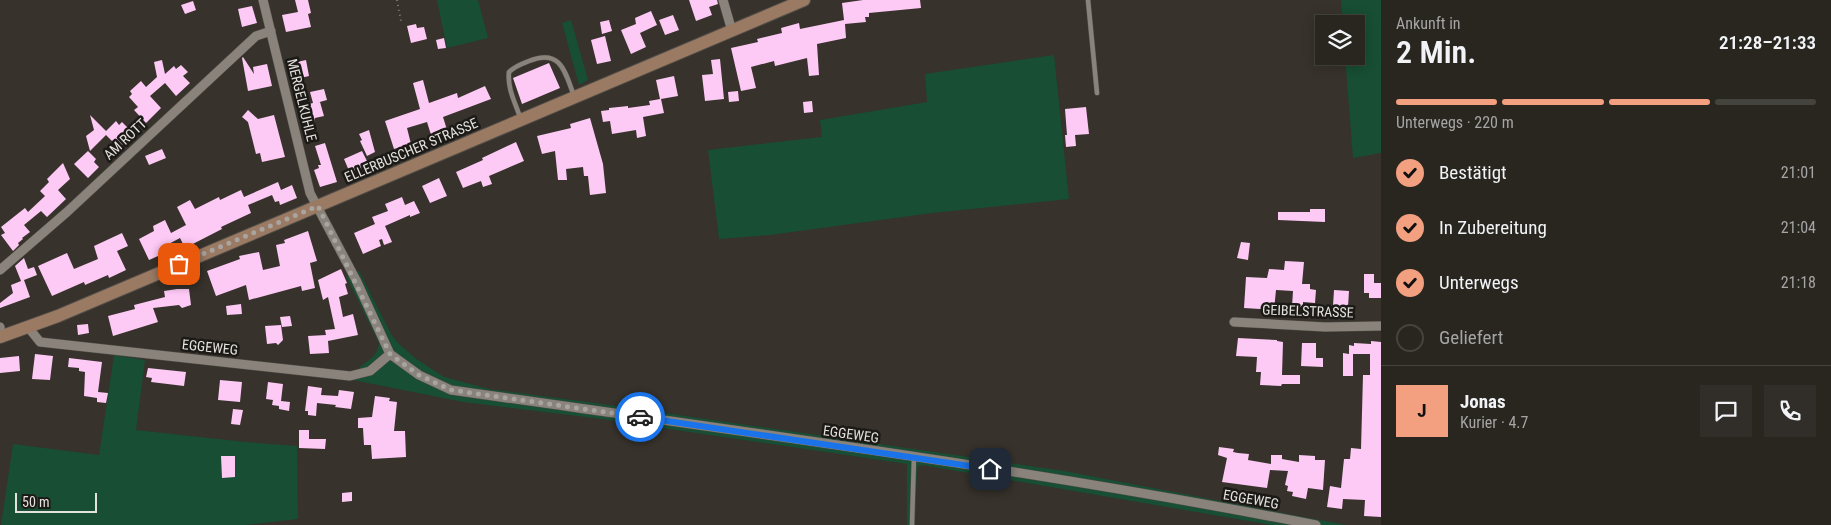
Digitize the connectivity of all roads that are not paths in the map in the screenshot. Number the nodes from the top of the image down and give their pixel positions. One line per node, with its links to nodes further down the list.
1 (263, 0): 5 (street, MERGELKUHLE)
2 (723, 0): 6 (street)
3 (804, 0): 6 (main road, ELLERBUSCHER STRASSE)
4 (1088, 0): 7 (lane)
5 (270, 31): 10 (street, MERGELKUHLE); 11 (street, AM ROTT)
6 (732, 31): 8 (main road, ELLERBUSCHER STRASSE)
7 (1097, 94)
8 (575, 97): 9 (main road, ELLERBUSCHER STRASSE); 9 (lane)
9 (521, 120): 10 (main road, ELLERBUSCHER STRASSE)
10 (318, 206): 14 (main road, ELLERBUSCHER STRASSE); 16 (street, EGGEWEG)
11 (0, 270)
12 (1234, 322): 13 (street, GEIBELSTRASSE)
13 (1381, 326)
14 (28, 327): 15 (main road, ELLERBUSCHER STRASSE); 16 (street, EGGEWEG)
15 (0, 333)
16 (390, 354): 17 (street, EGGEWEG)
17 (914, 456): 18 (lane); 19 (street, EGGEWEG)
18 (912, 525)
19 (1316, 525)

